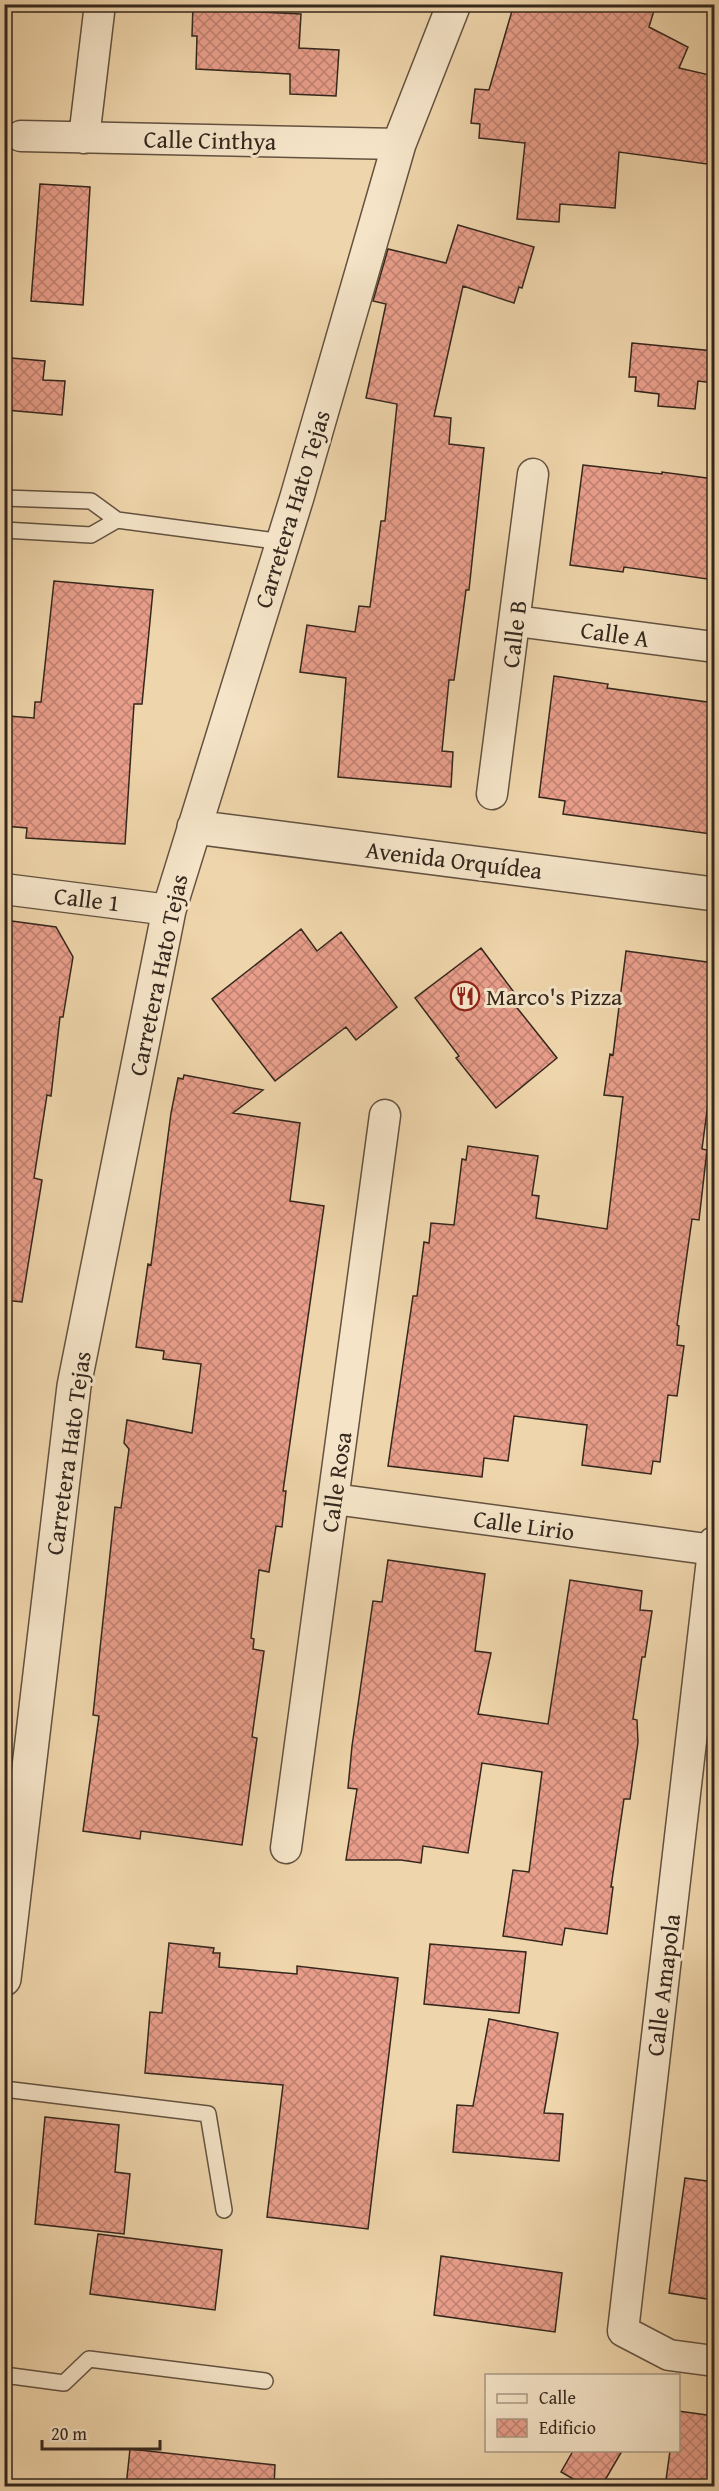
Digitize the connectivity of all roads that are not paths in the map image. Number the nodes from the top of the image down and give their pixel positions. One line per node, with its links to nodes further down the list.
1 (100, 4): 4 (street)
2 (454, 4): 5 (street, Carretera Hato Tejas)
3 (21, 136): 4 (street, Calle Cinthya)
4 (84, 138): 5 (street, Calle Cinthya)
5 (399, 144): 10 (street, Carretera Hato Tejas)
6 (533, 474): 11 (street, Calle B)
7 (4, 498): 8 (lane)
8 (117, 520): 9 (lane); 10 (lane)
9 (4, 530)
10 (283, 542): 14 (street, Carretera Hato Tejas)
11 (516, 621): 12 (street, Calle A); 13 (street, Calle B)
12 (714, 647)
13 (492, 794)
14 (194, 827): 16 (street, Avenida Orquídea); 17 (street, Carretera Hato Tejas)
15 (4, 889): 17 (street, Calle 1)
16 (714, 894)
17 (169, 910): 22 (street, Carretera Hato Tejas)
18 (385, 1115): 19 (street, Calle Rosa)
19 (334, 1499): 20 (street, Calle Lirio); 21 (street, Calle Rosa)
20 (714, 1547): 25 (street, Calle Amapola)
21 (286, 1848)
22 (4, 1978)
23 (4, 2089): 24 (lane)
24 (224, 2211)
25 (714, 2361)
26 (4, 2375): 27 (lane)
27 (265, 2381)

